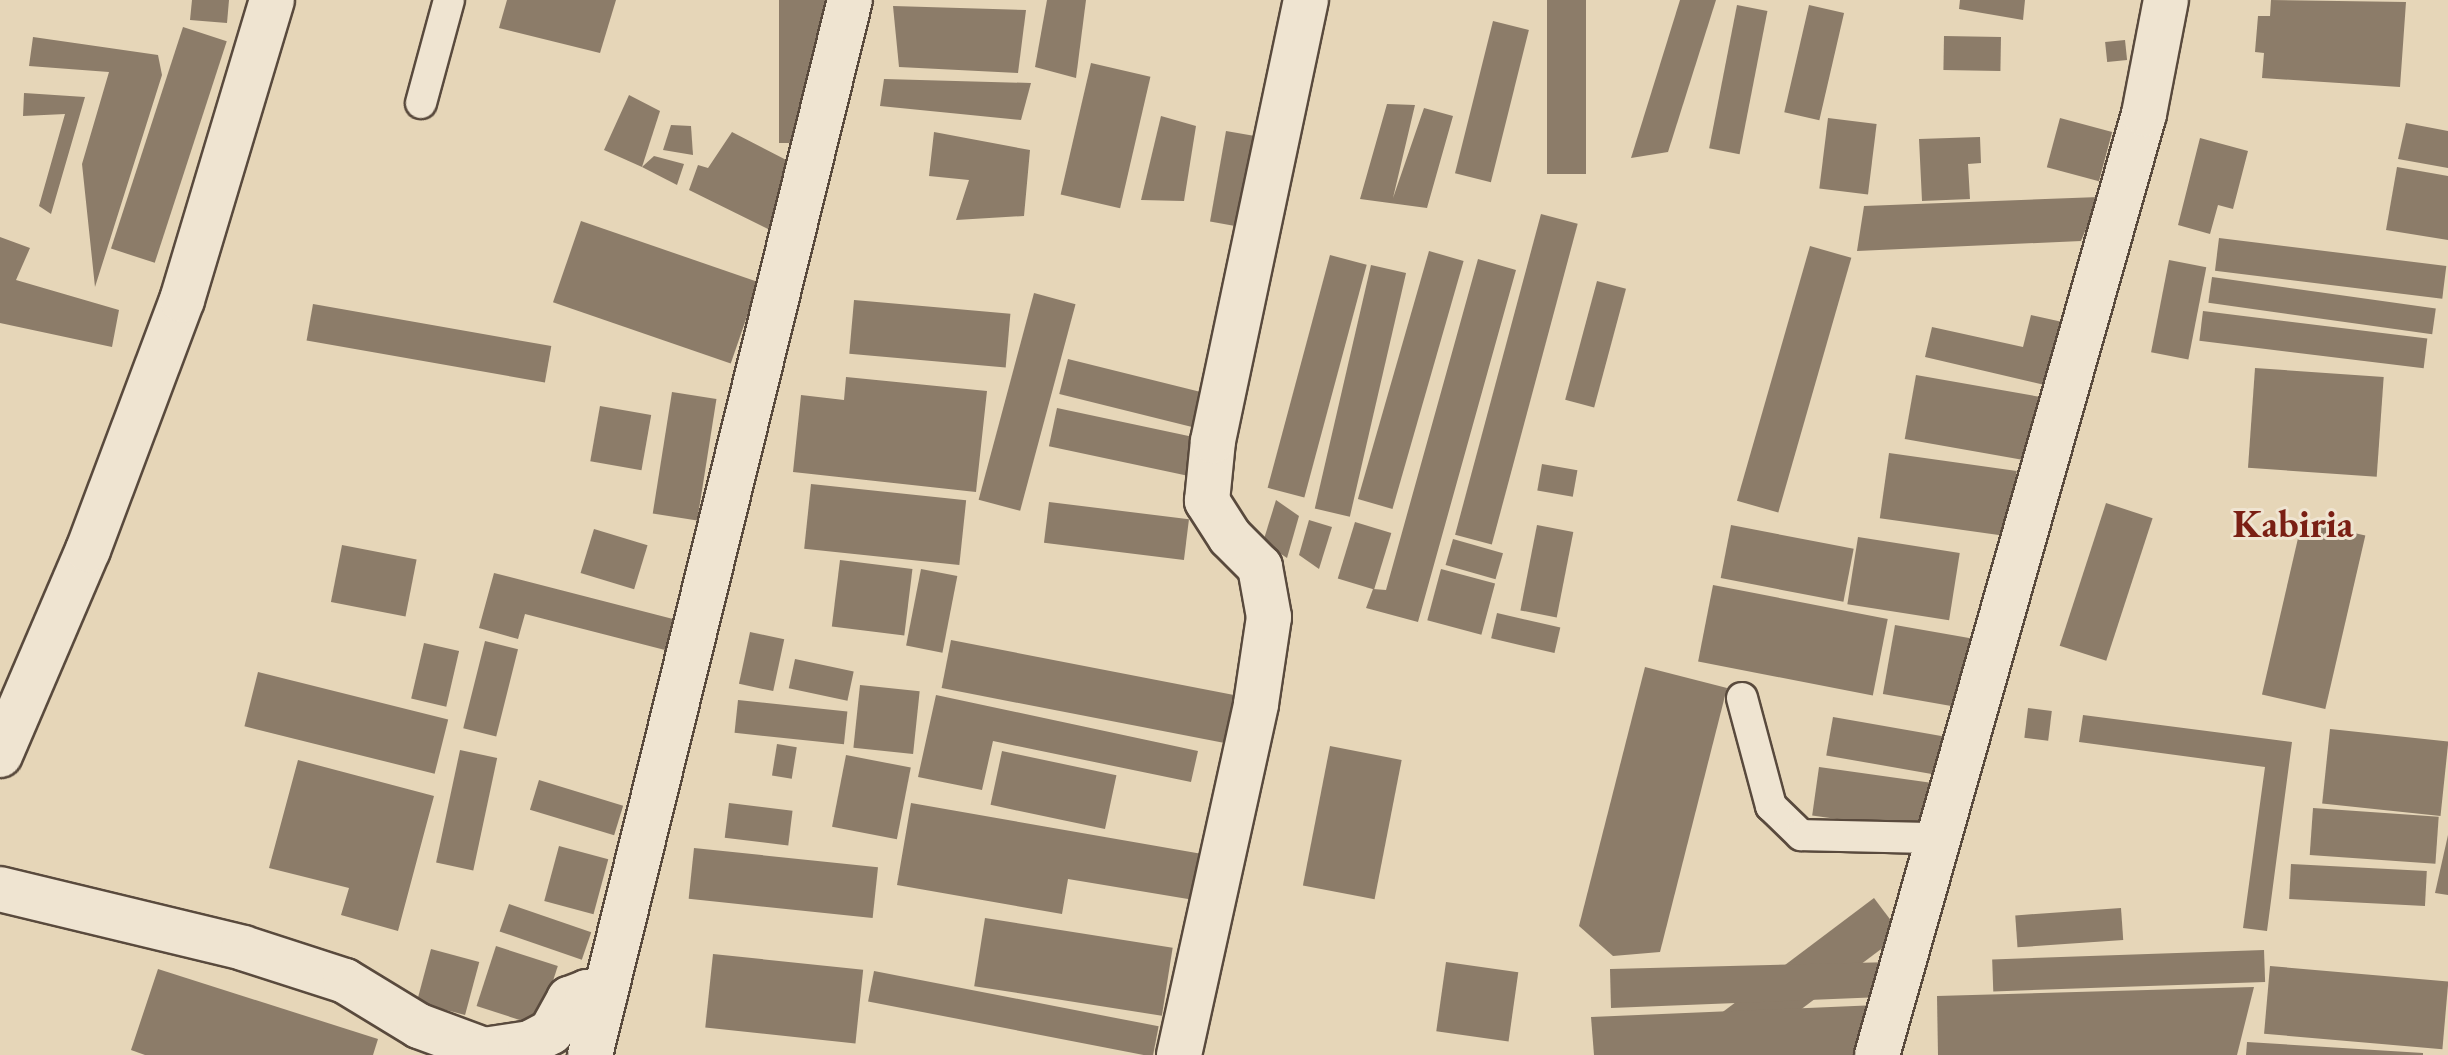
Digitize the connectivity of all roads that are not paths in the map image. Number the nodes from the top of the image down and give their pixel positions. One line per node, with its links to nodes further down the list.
1 (272, 0): 8 (street)
2 (449, 0): 6 (lane)
3 (850, 0): 11 (street)
4 (1306, 0): 13 (street)
5 (2166, 0): 9 (street)
6 (421, 103)
7 (1742, 698): 9 (lane)
8 (0, 755)
9 (1936, 838): 14 (street)
10 (0, 889): 11 (street)
11 (605, 996): 12 (street)
12 (590, 1055)
13 (1179, 1055)
14 (1877, 1055)

